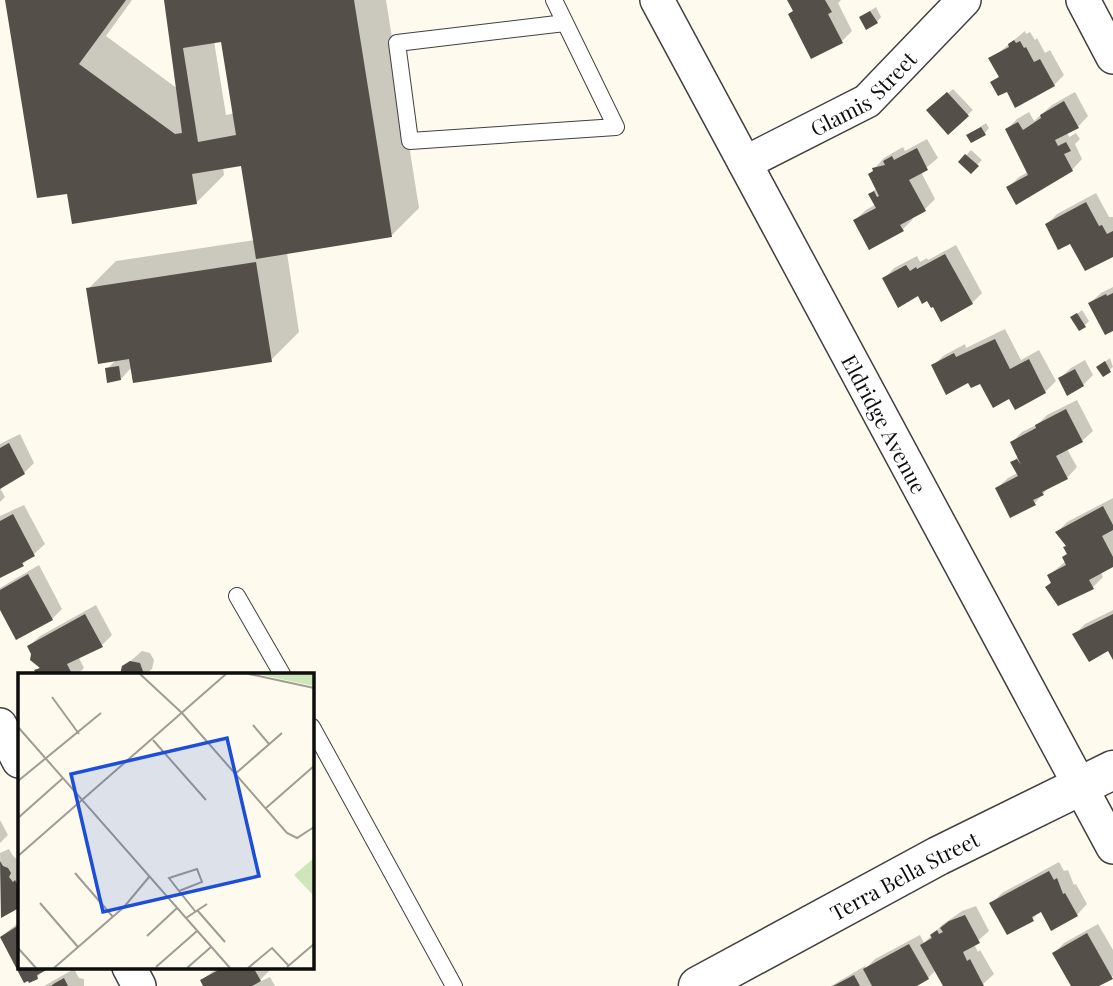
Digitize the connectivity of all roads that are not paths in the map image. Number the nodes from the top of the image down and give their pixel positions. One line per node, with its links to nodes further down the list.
1 (554, 0): 5 (lane)
2 (657, 0): 7 (street, Eldridge Avenue)
3 (964, 0): 7 (street, Glamis Street)
4 (1083, 0): 6 (street)
5 (565, 23): 5 (lane)
6 (1113, 57)
7 (746, 163): 13 (street, Eldridge Avenue)
8 (237, 596): 9 (lane)
9 (281, 673)
10 (1, 728): 12 (street)
11 (313, 729): 17 (lane)
12 (18, 759)
13 (1097, 778): 14 (street, Eldridge Avenue); 18 (street, Terra Bella Street)
14 (1113, 847)
15 (130, 968): 16 (street)
16 (139, 986)
17 (454, 986)
18 (698, 986)

